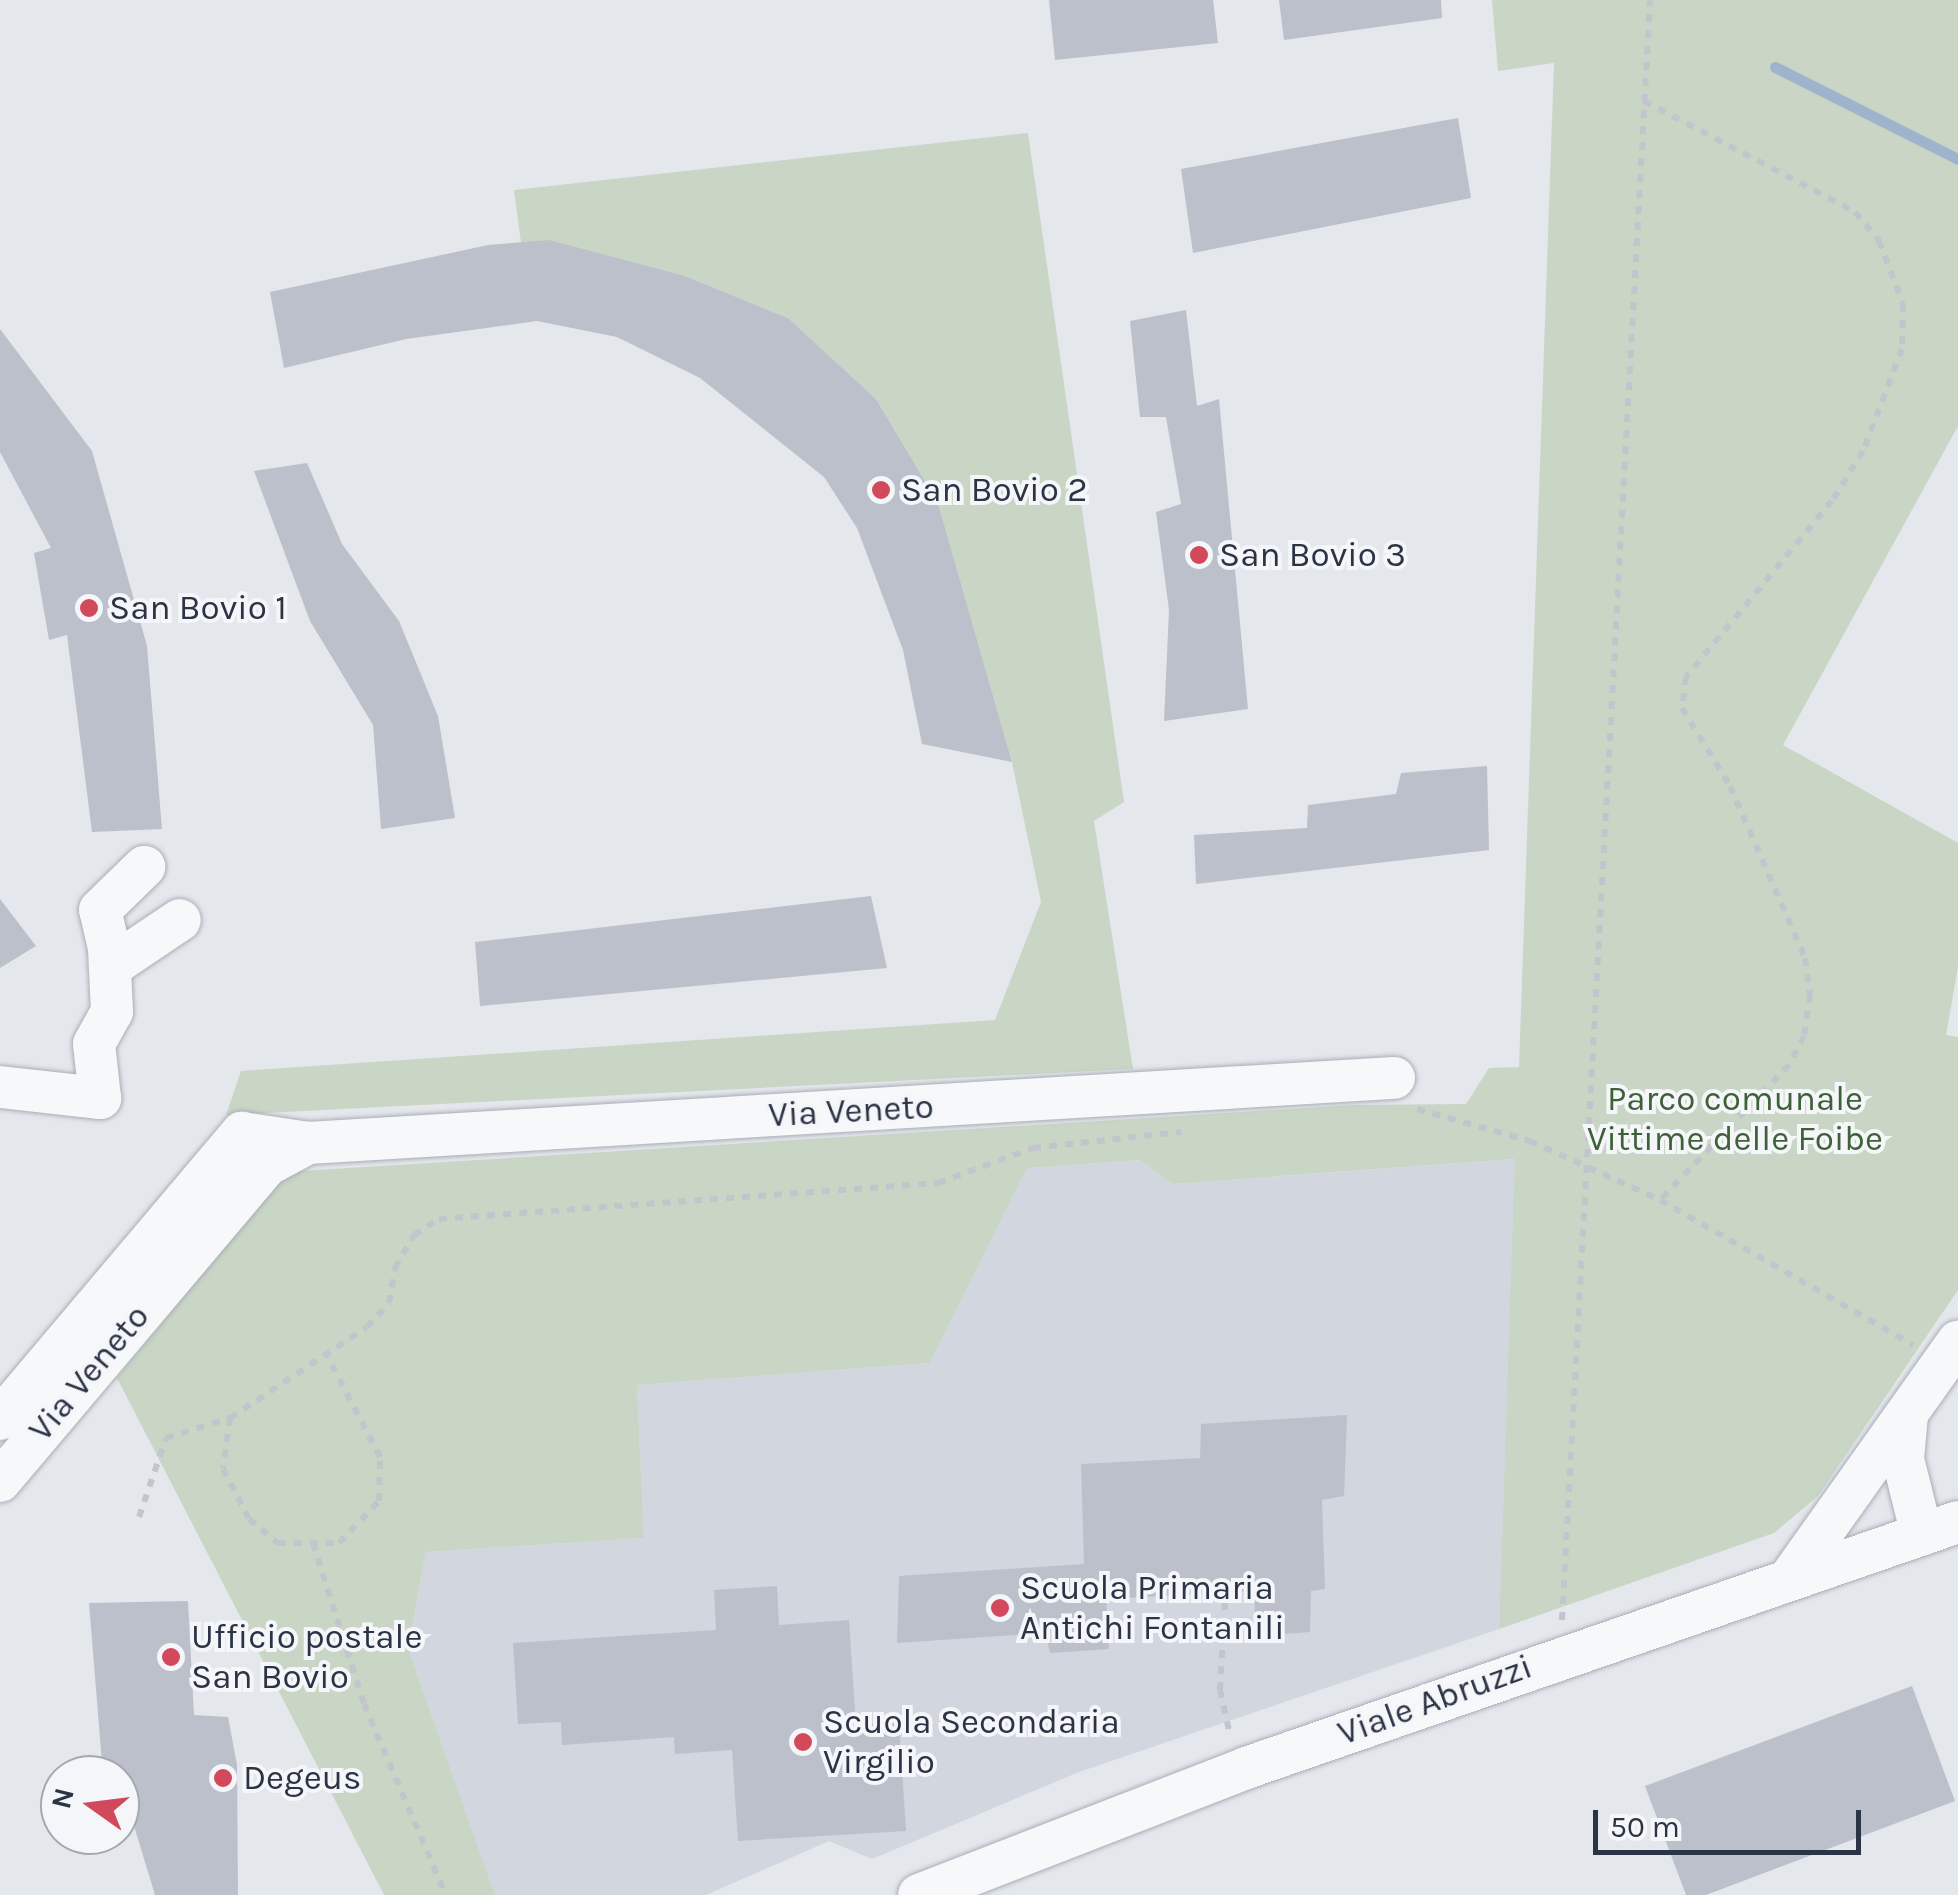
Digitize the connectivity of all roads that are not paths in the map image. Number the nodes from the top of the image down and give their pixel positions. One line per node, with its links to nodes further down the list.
1 (144, 866): 3 (street)
2 (180, 920): 3 (street)
3 (110, 968): 4 (street)
4 (0, 1087)
5 (1402, 1094): 6 (street, Via Veneto)
6 (308, 1143): 9 (street, Via Veneto); 10 (street, Via Veneto)
7 (1938, 1346): 8 (street)
8 (1907, 1415): 11 (street); 12 (street)
9 (0, 1419)
10 (0, 1481)
11 (1940, 1528): 12 (street, Viale Abruzzi)
12 (1790, 1578): 13 (street, Viale Abruzzi)
13 (919, 1895)

